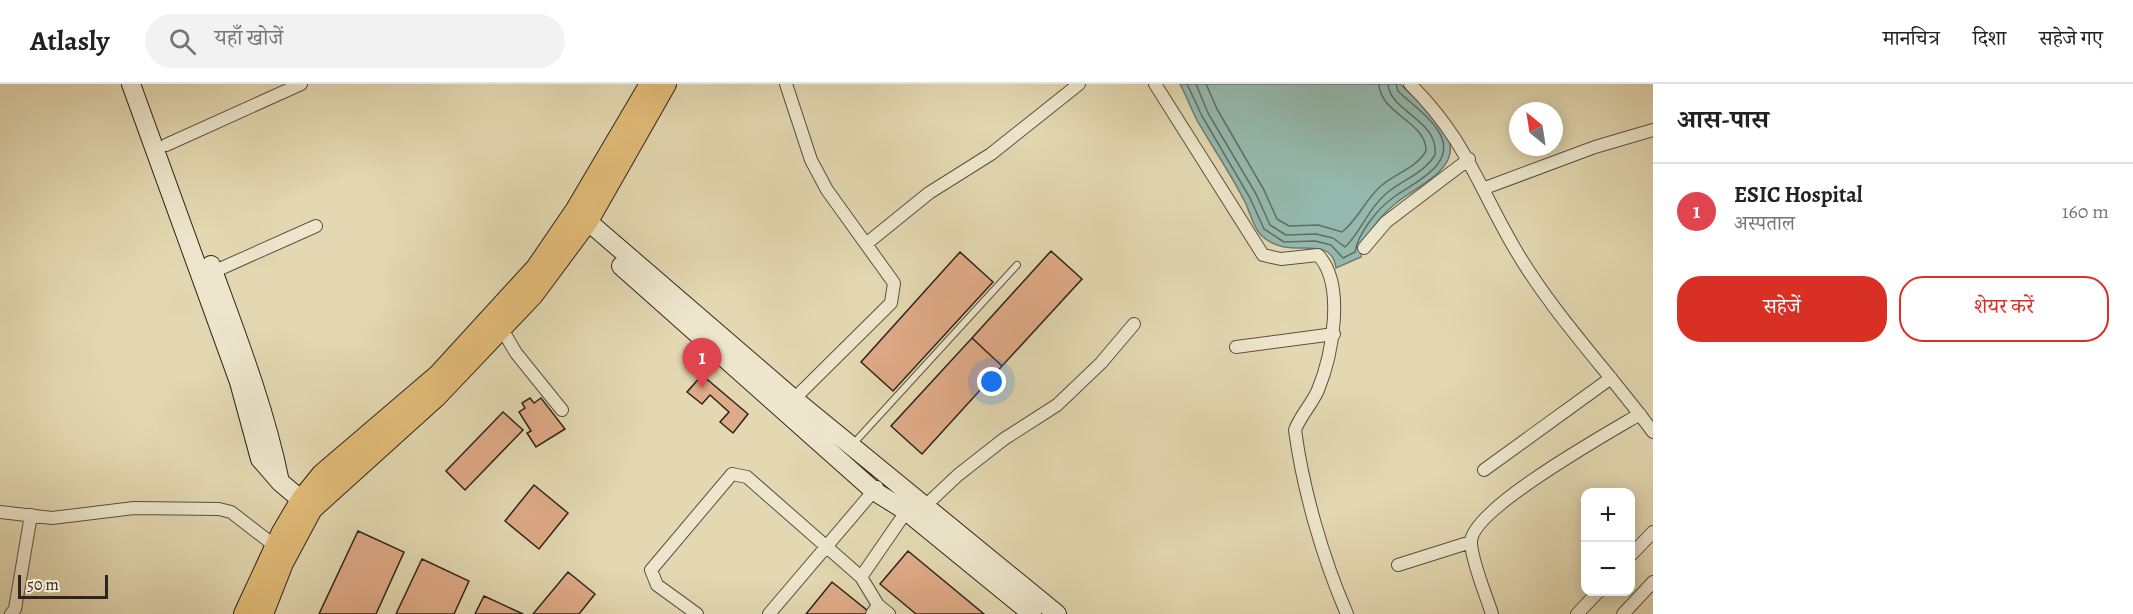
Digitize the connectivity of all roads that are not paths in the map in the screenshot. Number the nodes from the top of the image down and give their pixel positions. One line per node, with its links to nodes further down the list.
1 (131, 84): 32 (main road)
2 (142, 84): 11 (main road)
3 (301, 84): 11 (street)
4 (650, 84): 14 (main road)
5 (666, 84): 14 (main road)
6 (786, 84): 16 (street)
7 (1079, 84): 16 (street)
8 (1155, 84): 22 (street)
9 (1410, 84): 12 (street)
10 (1653, 130): 13 (street)
11 (166, 145): 19 (main road)
12 (1469, 159): 13 (street); 17 (street)
13 (1485, 188): 24 (street)
14 (578, 221): 20 (main road); 25 (main road); 33 (main road)
15 (316, 226): 19 (street)
16 (866, 244): 25 (street)
17 (1364, 248)
18 (1017, 265): 29 (lane)
19 (213, 272): 32 (main road)
20 (498, 322): 26 (street); 34 (main road)
21 (1134, 324): 35 (street)
22 (1334, 334): 23 (street); 48 (street)
23 (1236, 347)
24 (1611, 378): 27 (street); 30 (street)
25 (795, 399): 29 (main road)
26 (562, 410)
27 (1640, 414): 28 (street); 39 (street)
28 (1653, 432)
29 (851, 446): 31 (main road)
30 (1484, 470)
31 (888, 476): 33 (street); 35 (main road)
32 (280, 482): 34 (main road)
33 (874, 491): 35 (main road); 41 (street)
34 (306, 504): 40 (main road); 51 (main road)
35 (915, 505): 44 (street); 55 (main road); 56 (main road)
36 (0, 512): 37 (street)
37 (31, 515): 40 (street); 49 (street)
38 (1653, 532): 42 (street)
39 (1470, 542): 43 (street); 57 (street)
40 (275, 546): 50 (main road)
41 (826, 547): 44 (street); 52 (street); 53 (street)
42 (1635, 551)
43 (1398, 565)
44 (861, 577): 47 (street)
45 (1653, 582): 59 (street)
46 (1593, 596): 58 (street)
47 (875, 610): 54 (street)
48 (1344, 613)
49 (11, 614)
50 (244, 614)
51 (263, 614)
52 (697, 614)
53 (769, 614)
54 (889, 614)
55 (1032, 614)
56 (1057, 614)
57 (1492, 614)
58 (1577, 614)
59 (1623, 614)

